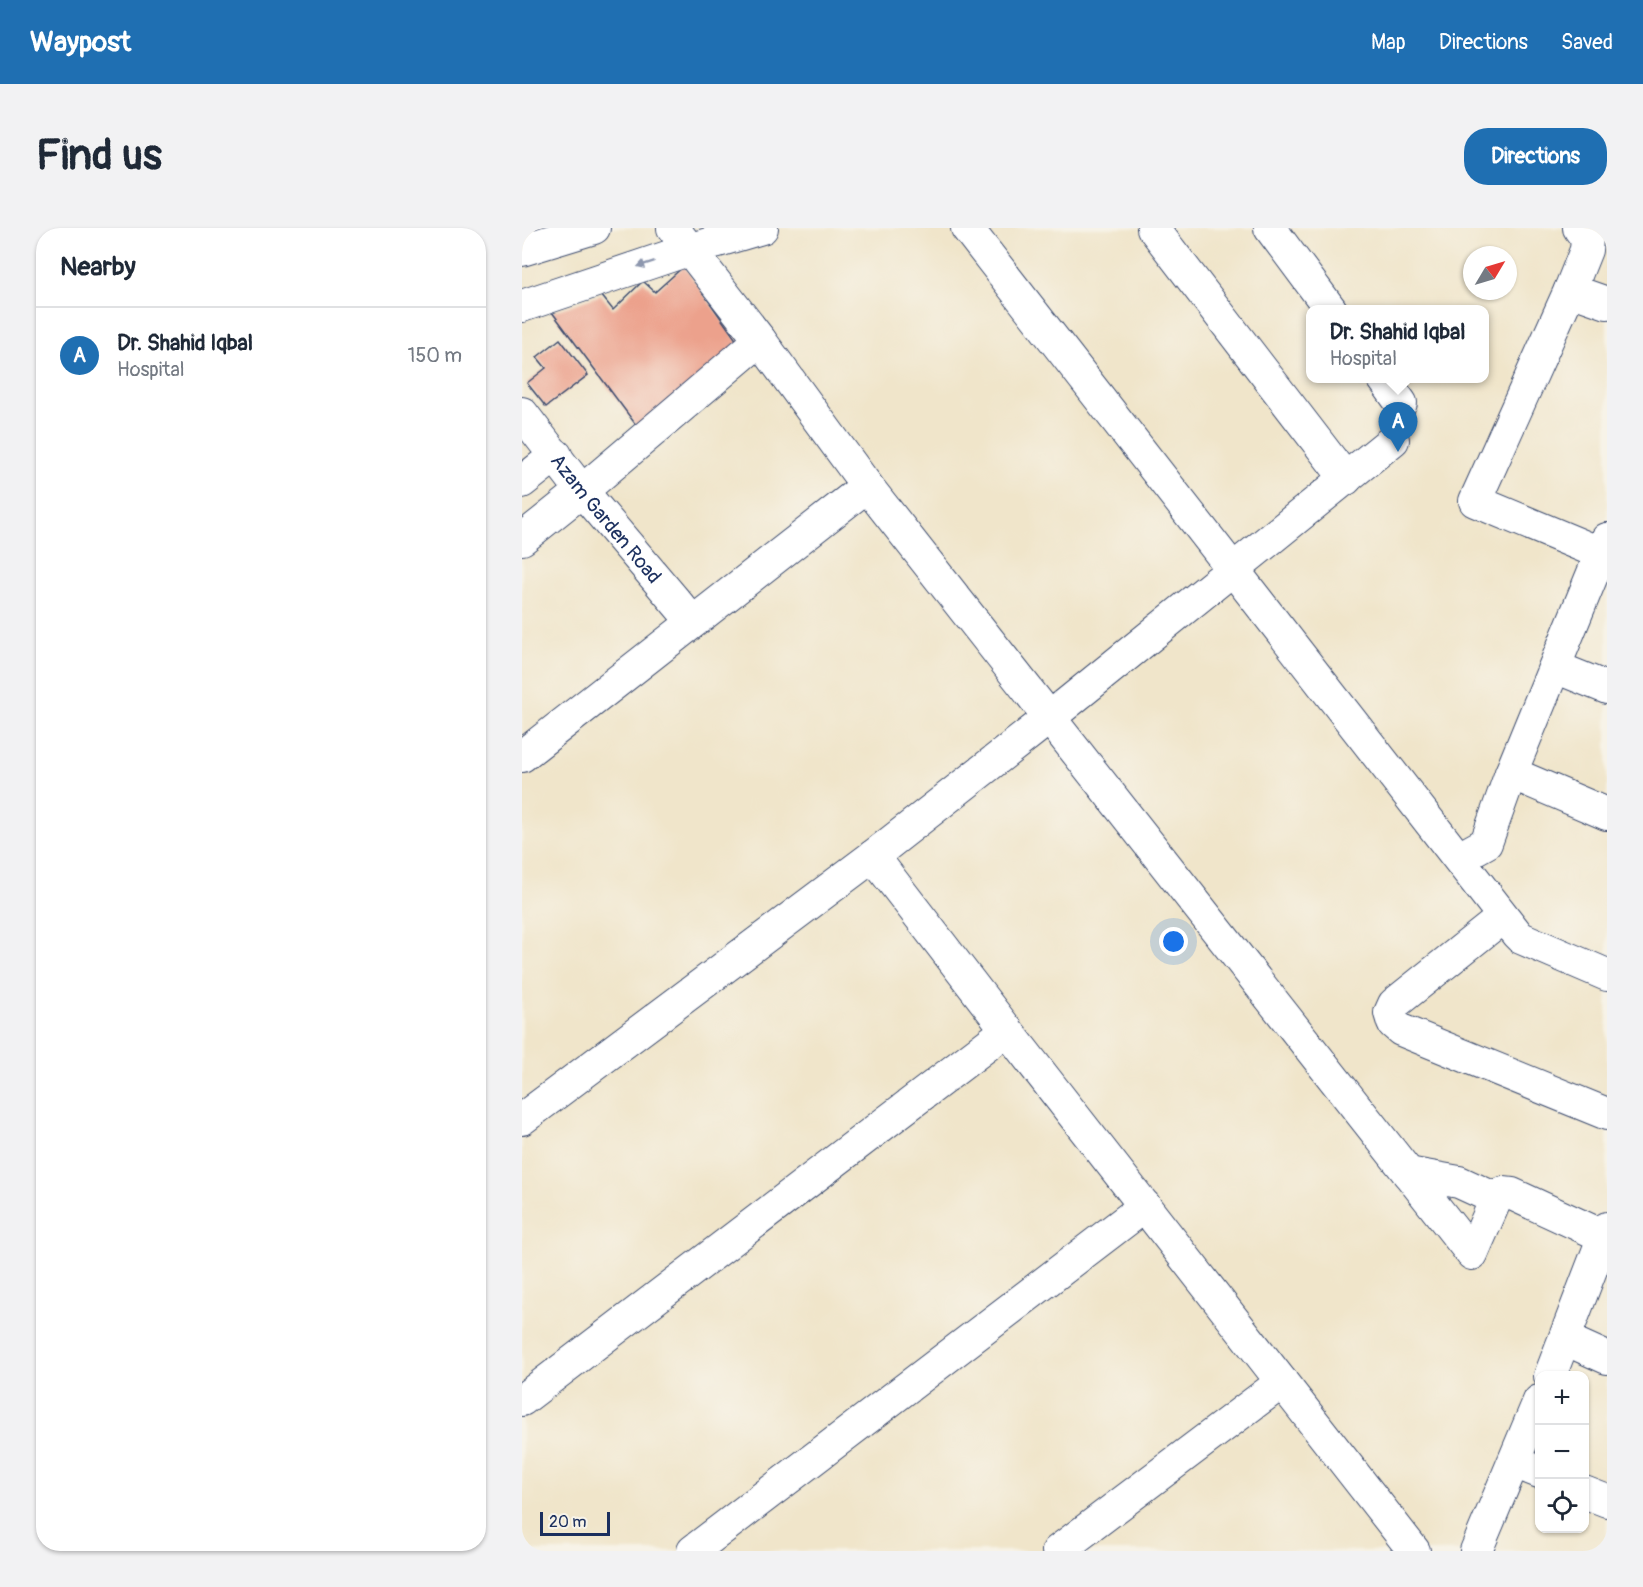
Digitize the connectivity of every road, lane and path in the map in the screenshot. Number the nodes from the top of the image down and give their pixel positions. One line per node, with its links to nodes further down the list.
1 (594, 228): 8 (street)
2 (762, 228): 7 (street)
3 (967, 228): 23 (street)
4 (1153, 228): 17 (street)
5 (1580, 228): 9 (street)
6 (1283, 233): 11 (street)
7 (682, 239): 12 (street, one-way to 12); 13 (street)
8 (522, 250)
9 (1570, 290): 10 (street); 22 (street)
10 (1607, 303)
11 (1328, 305)
12 (522, 306)
13 (760, 340): 19 (street); 20 (street)
14 (522, 413): 16 (street, Azam Garden Road)
15 (1393, 440): 17 (street)
16 (556, 455): 18 (street); 20 (street, Azam Garden Road)
17 (1346, 479): 23 (street)
18 (522, 482)
19 (867, 486): 24 (street); 27 (street)
20 (582, 491): 21 (street); 24 (street, Azam Garden Road)
21 (522, 538)
22 (1605, 550): 25 (street)
23 (1232, 570): 27 (street); 32 (street)
24 (692, 621): 28 (street)
25 (1555, 667): 26 (street); 29 (street)
26 (1607, 688)
27 (1049, 718): 31 (street); 38 (street)
28 (522, 756)
29 (1511, 773): 30 (street); 32 (street)
30 (1607, 814)
31 (873, 856): 35 (street); 36 (street)
32 (1459, 858): 33 (street)
33 (1503, 917): 34 (street); 37 (street)
34 (1607, 975)
35 (1007, 1030): 40 (street); 46 (street)
36 (524, 1113)
37 (1607, 1114)
38 (1408, 1173): 39 (street); 39 (street)
39 (1496, 1199): 41 (street)
40 (1144, 1206): 45 (street); 51 (street)
41 (1605, 1232): 42 (street)
42 (1565, 1339): 43 (street); 44 (street)
43 (1607, 1358)
44 (1552, 1371)
45 (1282, 1382): 52 (street); 53 (street)
46 (522, 1400)
47 (1535, 1423): 48 (street)
48 (1527, 1467): 54 (street)
49 (1589, 1494): 50 (street)
50 (1607, 1501)
51 (693, 1551)
52 (1058, 1551)
53 (1414, 1551)
54 (1476, 1551)

